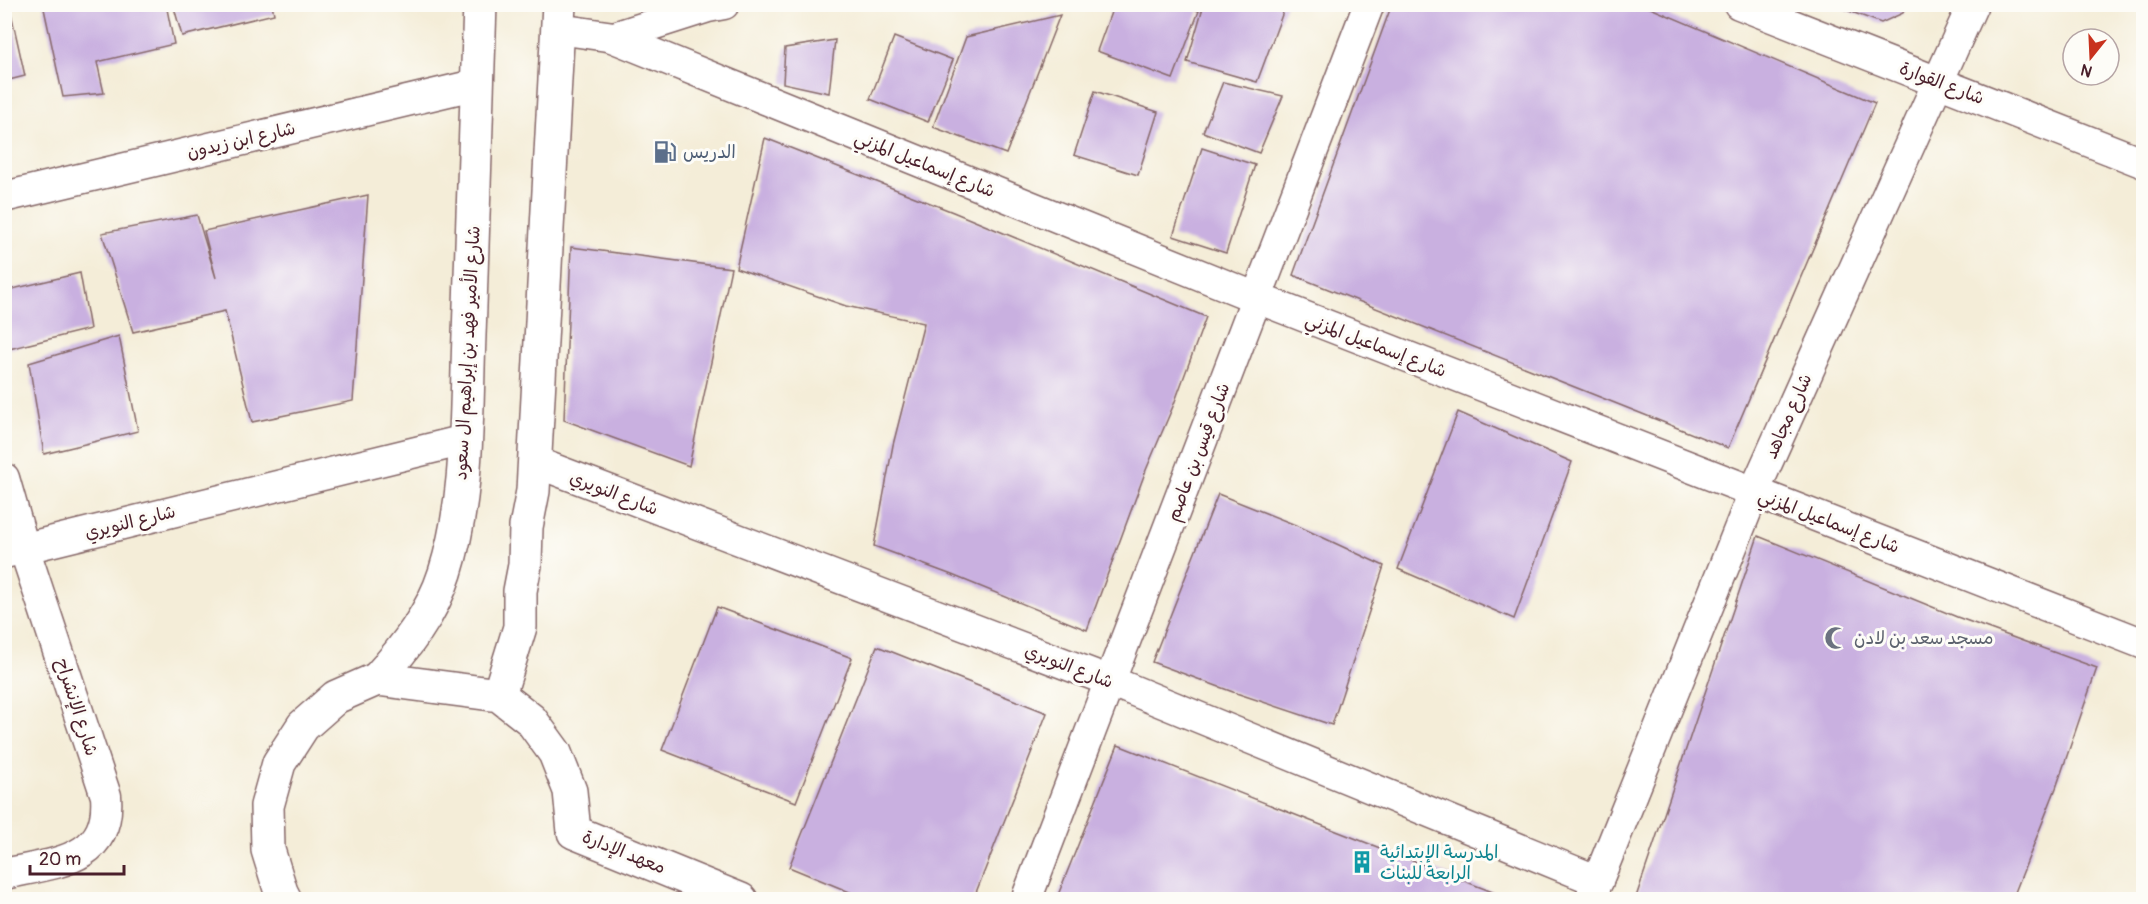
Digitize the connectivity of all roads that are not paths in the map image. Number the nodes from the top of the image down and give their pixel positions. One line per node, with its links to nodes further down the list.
1 (480, 4): 9 (main road, شارع الأمير فهد بن إبراهيم ال سعود)
2 (724, 4): 7 (street)
3 (1369, 4): 12 (street, شارع قيس بن عاصم)
4 (1739, 4): 8 (street, شارع القوارة)
5 (1973, 4): 8 (street, شارع مجاهد)
6 (558, 17): 7 (street); 14 (main road)
7 (612, 37): 12 (street, شارع إسماعيل المزني)
8 (1939, 82): 10 (street, شارع القوارة); 16 (street, شارع مجاهد)
9 (477, 84): 11 (street, شارع ابن زيدون); 13 (main road, شارع الأمير فهد بن إبراهيم ال سعود)
10 (2144, 163)
11 (4, 197)
12 (1257, 298): 16 (street, شارع إسماعيل المزني); 20 (street, شارع قيس بن عاصم)
13 (465, 440): 17 (street, شارع النويري); 19 (main road, شارع الأمير فهد بن إبراهيم ال سعود)
14 (535, 462): 20 (street, شارع النويري); 21 (main road)
15 (4, 478): 17 (street, شارع الإنشراح)
16 (1754, 492): 18 (street, شارع إسماعيل المزني); 23 (street, شارع مجاهد)
17 (14, 551): 22 (street, شارع الإنشراح)
18 (2144, 644)
19 (377, 679): 21 (main road); 24 (main road, شارع الأمير فهد بن إبراهيم ال سعود)
20 (1110, 681): 23 (street, شارع النويري); 26 (street, شارع قيس بن عاصم)
21 (499, 695): 25 (main road, معهد الإدارة)
22 (4, 874)
23 (1594, 890)
24 (285, 900)
25 (741, 900)
26 (1026, 900)

